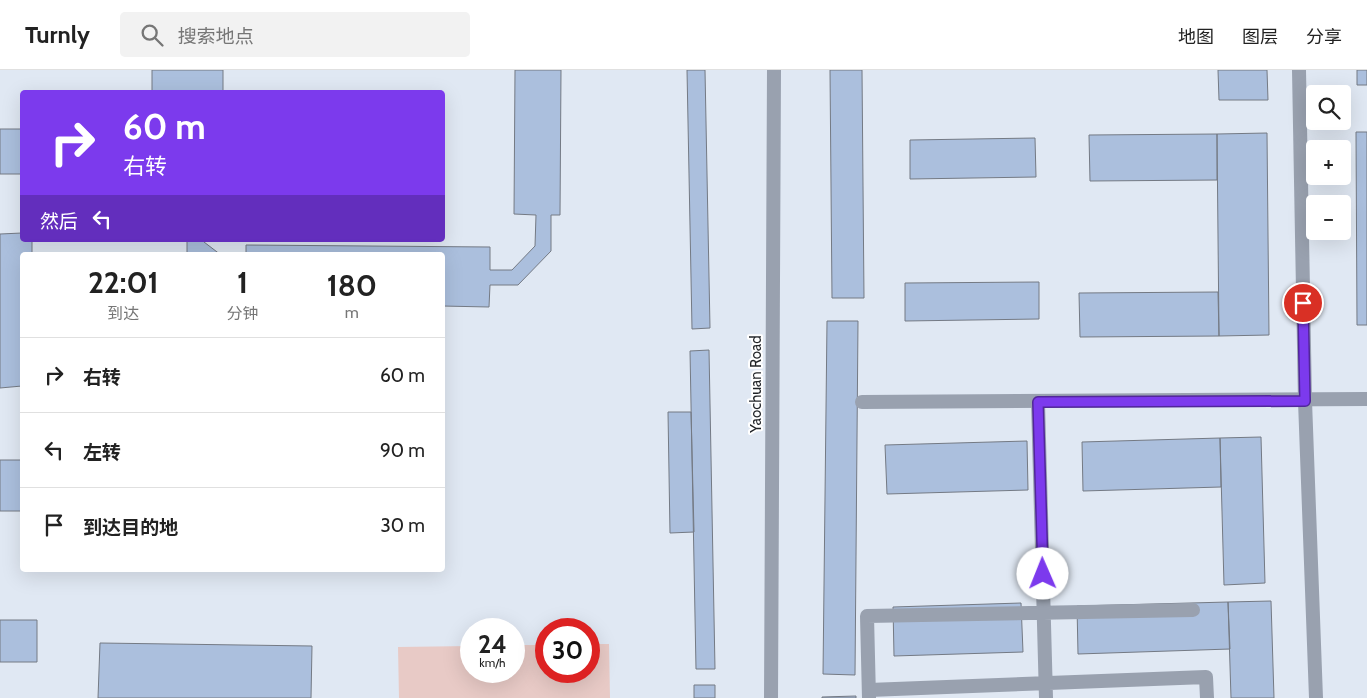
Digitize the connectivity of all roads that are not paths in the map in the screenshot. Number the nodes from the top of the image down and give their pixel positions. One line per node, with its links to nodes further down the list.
1 (774, 70): 10 (street, Yaochuan Road)
2 (1299, 70): 4 (street)
3 (1367, 400): 4 (street)
4 (1305, 401): 6 (street); 13 (street)
5 (862, 402): 6 (street)
6 (1038, 402): 8 (street)
7 (1193, 610): 8 (street)
8 (1044, 612): 9 (street); 11 (street)
9 (869, 694): 12 (street)
10 (771, 698)
11 (1046, 698)
12 (1207, 698)
13 (1316, 698)

